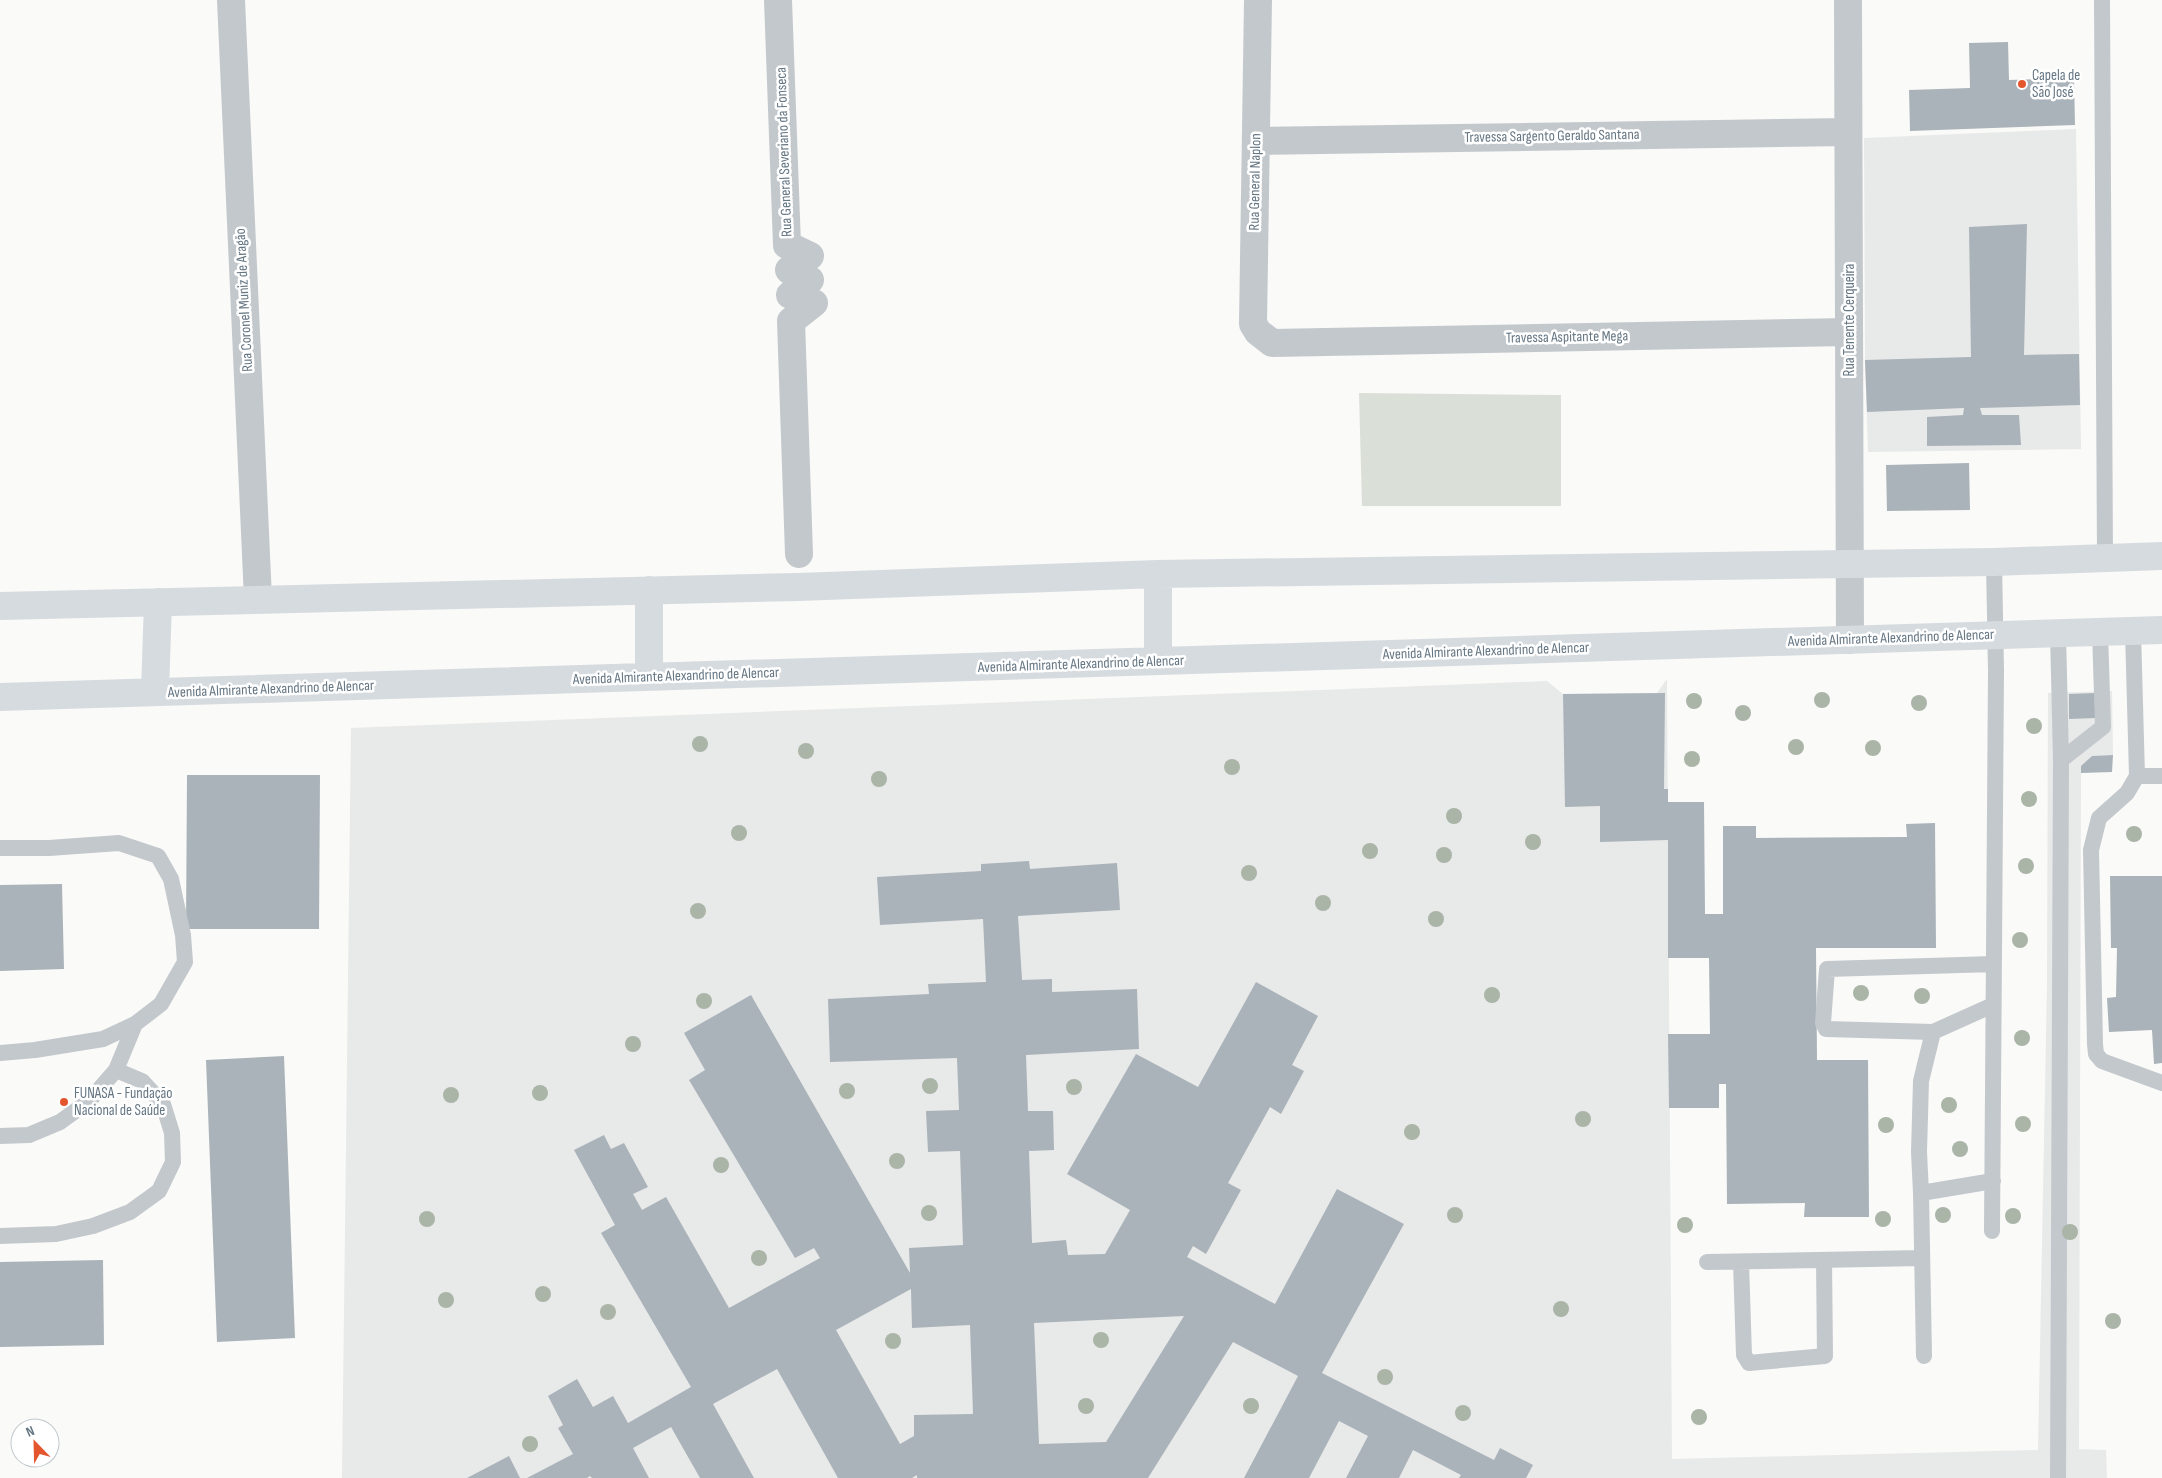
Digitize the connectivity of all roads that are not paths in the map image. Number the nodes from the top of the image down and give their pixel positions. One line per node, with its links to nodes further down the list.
1 (231, 0): 17 (street, Rua Coronel Muniz de Aragão)
2 (778, 0): 10 (street, Rua General Severiano da Fonseca)
3 (1258, 0): 7 (street, Rua General Naplon)
4 (1848, 0): 6 (street, Rua Tenente Cerqueira)
5 (2102, 0): 12 (lane)
6 (1848, 132): 7 (street, Travessa Sargento Geraldo Santana); 8 (street, Rua Tenente Cerqueira)
7 (1256, 141): 9 (street, Rua General Naplon)
8 (1849, 332): 9 (street, Travessa Aspitante Mega); 14 (street, Rua Tenente Cerqueira)
9 (1284, 342)
10 (799, 554)
11 (2162, 556): 12 (street)
12 (2105, 558): 13 (street)
13 (1994, 562): 14 (street); 23 (lane)
14 (1850, 564): 15 (street); 25 (street, Rua Tenente Cerqueira)
15 (1158, 574): 16 (street); 26 (street)
16 (649, 590): 17 (street); 27 (street)
17 (258, 599): 18 (street)
18 (158, 602): 19 (street); 28 (street)
19 (0, 606)
20 (2162, 630): 21 (street, Avenida Almirante Alexandrino de Alencar)
21 (2133, 631): 22 (street, Avenida Almirante Alexandrino de Alencar); 31 (lane)
22 (2100, 632): 24 (street, Avenida Almirante Alexandrino de Alencar); 30 (lane)
23 (1995, 634): 24 (street, Avenida Almirante Alexandrino de Alencar); 25 (street, Avenida Almirante Alexandrino de Alencar); 34 (lane)
24 (2058, 634): 30 (lane)
25 (1850, 640): 26 (street, Avenida Almirante Alexandrino de Alencar)
26 (1158, 661): 27 (street, Avenida Almirante Alexandrino de Alencar)
27 (649, 677): 28 (street, Avenida Almirante Alexandrino de Alencar)
28 (155, 692): 29 (street, Avenida Almirante Alexandrino de Alencar)
29 (0, 697)
30 (2061, 760): 51 (lane)
31 (2137, 776): 32 (lane); 40 (lane)
32 (2162, 776)
33 (0, 848): 36 (lane)
34 (1994, 964): 35 (lane); 37 (lane)
35 (1993, 1005): 37 (lane); 42 (lane)
36 (134, 1024): 38 (lane); 39 (lane)
37 (1933, 1032): 43 (lane)
38 (0, 1053)
39 (116, 1070): 41 (lane); 45 (lane)
40 (2162, 1083)
41 (0, 1136)
42 (1993, 1181): 43 (lane); 44 (lane)
43 (1921, 1193): 46 (lane)
44 (1992, 1231)
45 (0, 1236)
46 (1922, 1258): 47 (lane); 50 (lane)
47 (1824, 1260): 49 (lane); 49 (lane)
48 (1706, 1262): 49 (lane)
49 (1741, 1262)
50 (1924, 1356)
51 (2058, 1478)

